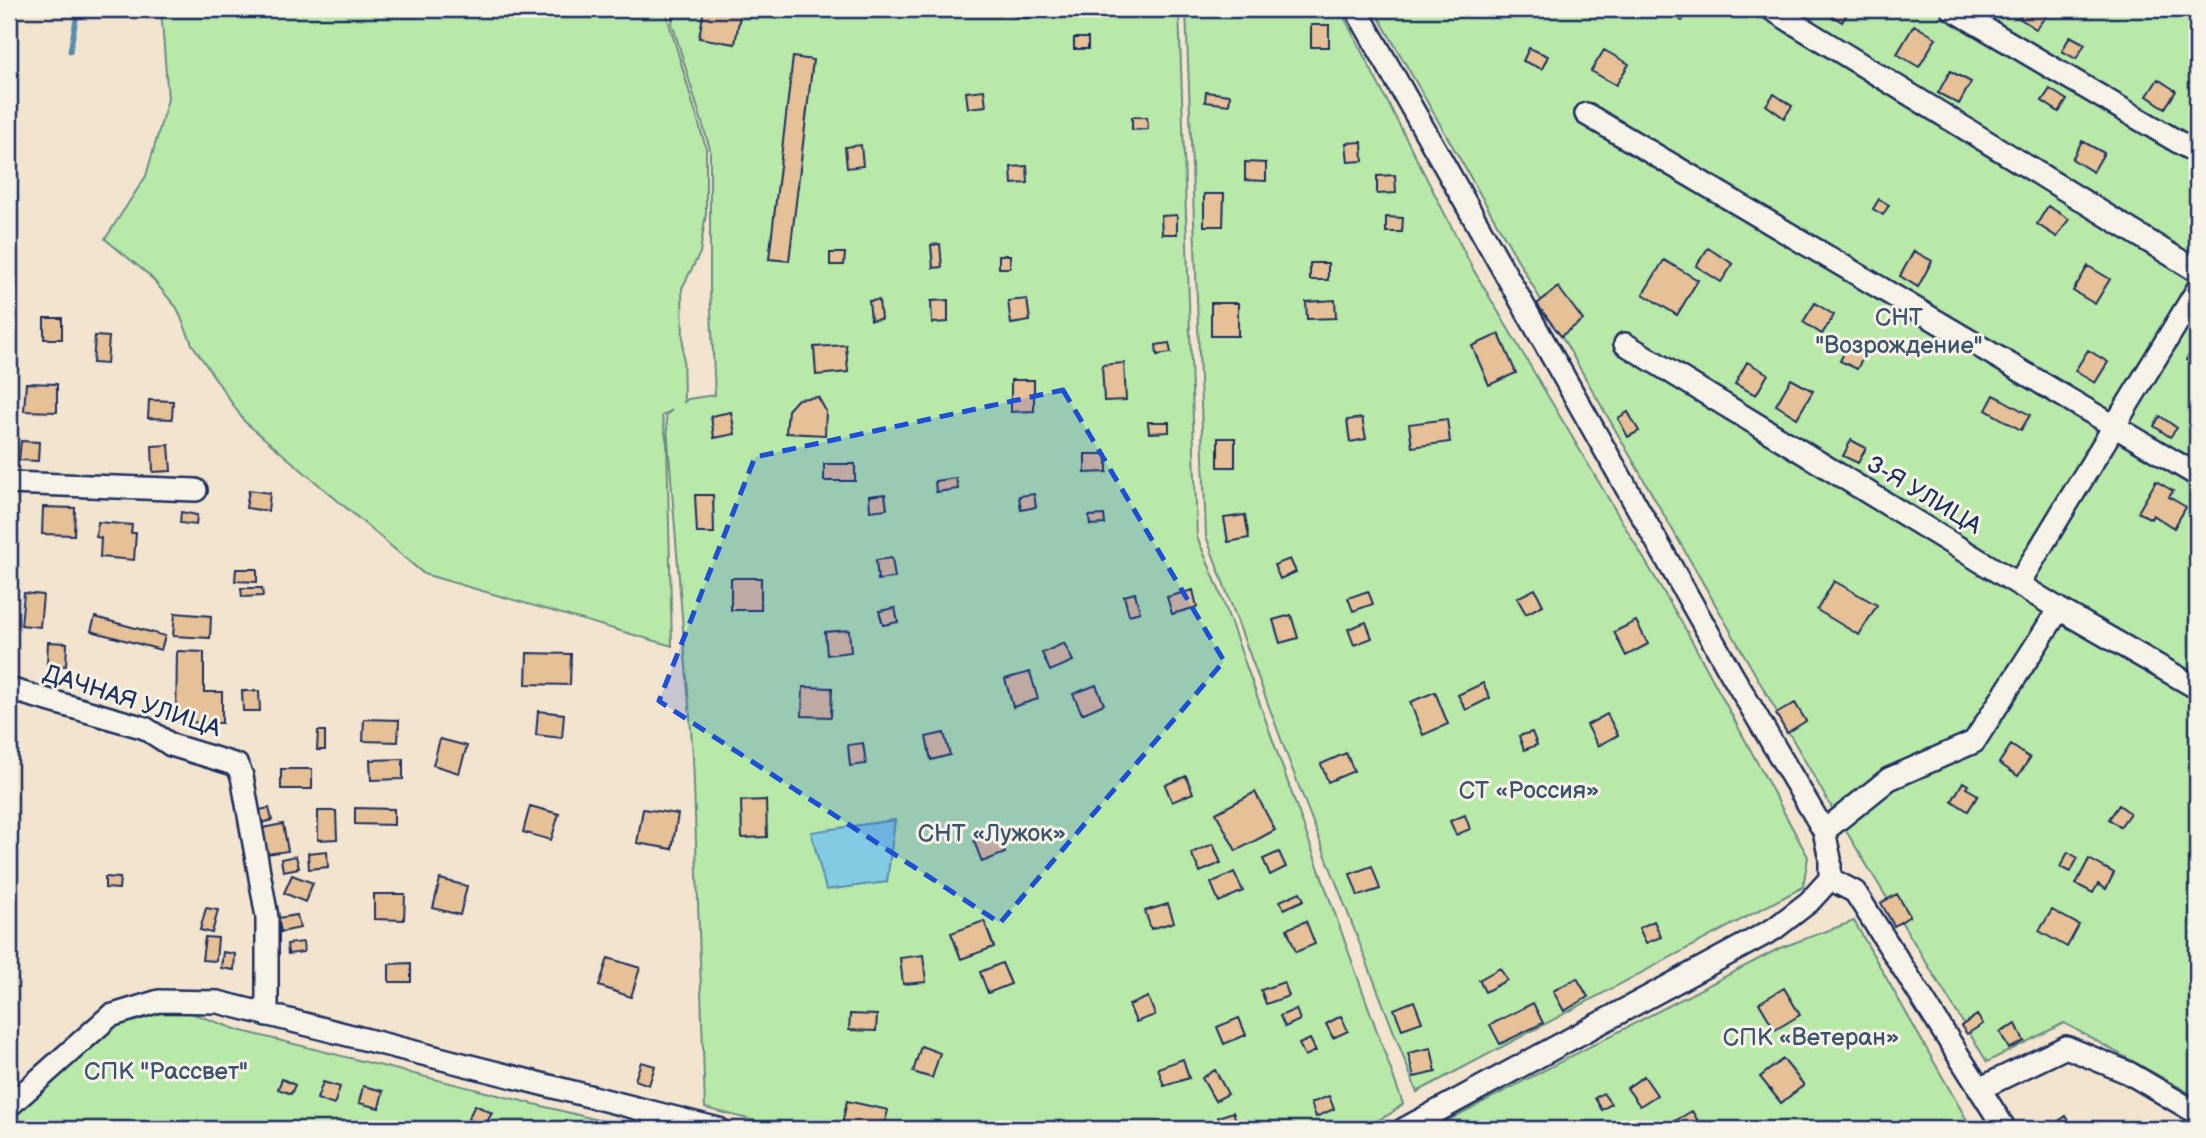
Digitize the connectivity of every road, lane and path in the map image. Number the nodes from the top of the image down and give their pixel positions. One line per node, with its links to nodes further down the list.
1 (1356, 9): 17 (street)
2 (1771, 9): 6 (street)
3 (1952, 9): 5 (street)
4 (1586, 114): 9 (street)
5 (2197, 153)
6 (2197, 271)
7 (2197, 290): 9 (street)
8 (1625, 344): 13 (street, 3-Я УЛИЦА)
9 (2114, 426): 10 (street); 13 (street)
10 (2197, 475)
11 (9, 483): 12 (street)
12 (196, 490)
13 (2019, 583): 14 (street, 3-Я УЛИЦА)
14 (2059, 609): 15 (street, 3-Я УЛИЦА); 17 (street)
15 (2197, 688)
16 (9, 689): 19 (street, ДАЧНАЯ УЛИЦА)
17 (1824, 831): 18 (street)
18 (1830, 879): 20 (street); 24 (street)
19 (267, 1015): 21 (street); 23 (street)
20 (1979, 1088): 22 (street); 25 (street)
21 (9, 1106)
22 (2197, 1113)
23 (719, 1129)
24 (1404, 1129)
25 (2004, 1129)

